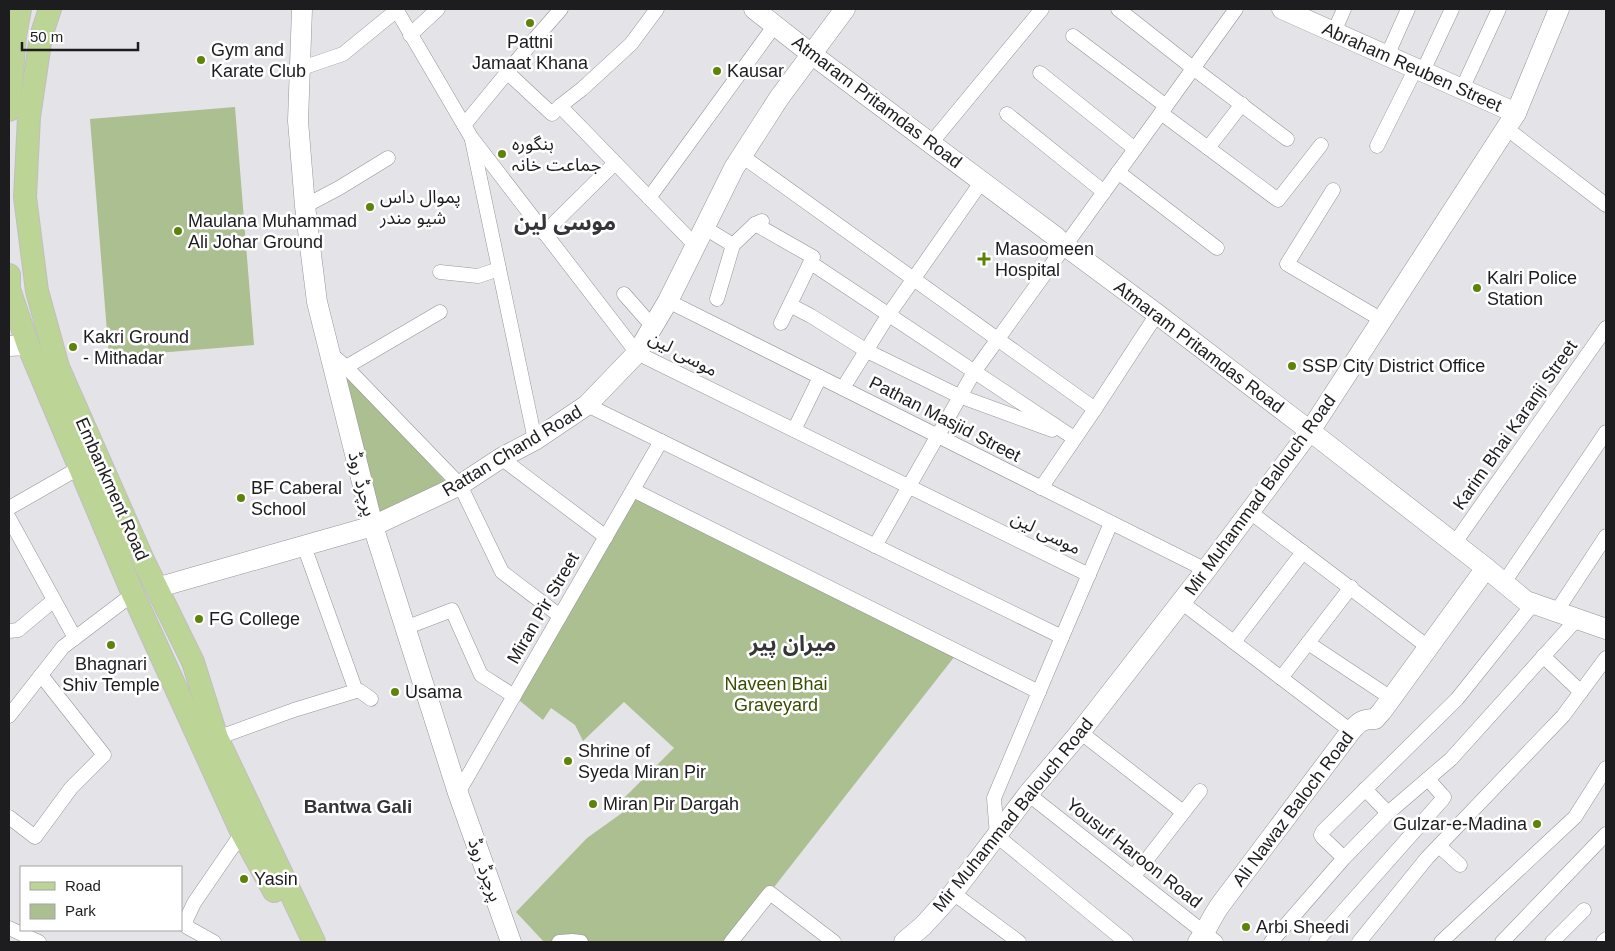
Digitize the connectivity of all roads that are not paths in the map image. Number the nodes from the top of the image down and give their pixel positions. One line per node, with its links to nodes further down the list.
1 (20, 9): 21 (main road)
2 (50, 9): 122 (main road, Embankment Road)
3 (302, 9): 27 (street, پرچرڈ روڈ)
4 (396, 9): 22 (street, موسی لین); 27 (street)
5 (438, 9): 22 (street)
6 (561, 9): 29 (street)
7 (657, 9): 33 (street)
8 (754, 9): 19 (street, Atmaram Pritamdas Road)
9 (844, 9): 24 (street, Rattan Chand Road)
10 (1042, 9): 41 (street)
11 (1118, 9): 26 (street)
12 (1236, 9): 26 (street)
13 (1344, 9): 20 (street)
14 (1408, 9): 25 (street)
15 (1452, 9): 28 (street)
16 (1499, 9): 31 (street)
17 (1559, 9): 37 (street, Mir Muhammad Balouch Road)
18 (1291, 11): 20 (street, Abraham Reuben Street)
19 (775, 25): 24 (street, Atmaram Pritamdas Road); 53 (street)
20 (1334, 32): 25 (street, Abraham Reuben Street)
21 (12, 35): 34 (main road)
22 (410, 35): 38 (street, موسی لین)
23 (1073, 36): 35 (street)
24 (810, 53): 41 (street, Atmaram Pritamdas Road); 46 (street, Rattan Chand Road)
25 (1387, 56): 28 (street, Abraham Reuben Street)
26 (1193, 68): 32 (street); 35 (street)
27 (299, 69): 54 (street, پرچرڈ روڈ)
28 (1419, 70): 31 (street, Abraham Reuben Street); 43 (street)
29 (507, 72): 33 (street); 38 (street)
30 (1040, 73): 45 (street)
31 (1462, 89): 37 (street, Abraham Reuben Street)
32 (1242, 104): 40 (street); 44 (street)
33 (560, 106): 48 (street)
34 (9, 110)
35 (1163, 110): 44 (street); 45 (street)
36 (1007, 114): 52 (street)
37 (1511, 120): 55 (street); 75 (street, Mir Muhammad Balouch Road)
38 (464, 125): 39 (street, موسی لین)
39 (472, 137): 57 (street, موسی لین); 63 (street)
40 (1287, 139)
41 (932, 142): 50 (street, Atmaram Pritamdas Road)
42 (1321, 145): 44 (street)
43 (1376, 146)
44 (1208, 148)
45 (1135, 149): 49 (street)
46 (742, 156): 56 (street, Rattan Chand Road); 66 (street)
47 (388, 158): 54 (street)
48 (615, 162): 53 (street); 57 (street)
49 (1118, 172): 52 (street); 61 (street)
50 (982, 180): 59 (street, Atmaram Pritamdas Road); 66 (street)
51 (1333, 190): 75 (street)
52 (1104, 192): 59 (street)
53 (649, 198): 60 (street)
54 (305, 206): 82 (street, پرچرڈ روڈ)
55 (1606, 206)
56 (704, 228): 58 (street); 60 (street, Rattan Chand Road)
57 (544, 233): 83 (street, موسی لین)
58 (733, 245): 62 (street); 69 (street)
59 (1064, 245): 74 (street, Atmaram Pritamdas Road); 79 (street)
60 (696, 246): 70 (street, Rattan Chand Road)
61 (1217, 248)
62 (811, 262): 71 (street); 73 (street)
63 (499, 269): 64 (street); 96 (street)
64 (440, 272)
65 (9, 275): 67 (main road, Embankment Road)
66 (913, 279): 73 (street); 79 (street)
67 (9, 288): 80 (main road, Embankment Road)
68 (624, 294): 77 (street)
69 (717, 299)
70 (668, 301): 77 (street, Rattan Chand Road); 86 (street, Pathan Masjid Street)
71 (790, 305): 76 (street); 81 (street)
72 (440, 312): 84 (street)
73 (889, 314): 81 (street); 85 (street)
74 (1157, 314): 90 (street); 92 (street, Atmaram Pritamdas Road)
75 (1382, 320): 92 (street, Mir Muhammad Balouch Road)
76 (781, 324)
77 (653, 327): 83 (street, Rattan Chand Road)
78 (1606, 328): 113 (street, Karim Bhai Karanji Street)
79 (998, 340): 85 (street); 90 (street)
80 (18, 346): 99 (main road, Embankment Road)
81 (867, 351): 87 (street); 88 (street)
82 (330, 353): 84 (street); 109 (street, پرچرڈ روڈ)
83 (637, 353): 89 (street, Rattan Chand Road); 91 (street, موسی لین)
84 (346, 367): 100 (street)
85 (974, 372): 88 (street); 95 (street)
86 (820, 377): 87 (street, Pathan Masjid Street); 91 (street)
87 (843, 388): 94 (street, Pathan Masjid Street)
88 (959, 396): 94 (street); 95 (street)
89 (587, 405): 96 (street, Rattan Chand Road); 97 (street)
90 (1095, 409): 95 (street)
91 (794, 430): 101 (street, موسی لین)
92 (1310, 431): 105 (street, Mir Muhammad Balouch Road); 113 (street, Atmaram Pritamdas Road)
93 (1606, 432): 120 (street)
94 (938, 436): 101 (street); 102 (street, Pathan Masjid Street)
95 (1074, 438): 102 (street)
96 (535, 440): 98 (street, Rattan Chand Road)
97 (661, 441): 103 (street, Miran Pir Street); 115 (street)
98 (501, 458): 100 (street, Rattan Chand Road); 112 (street)
99 (79, 468): 104 (street); 123 (main road, Embankment Road)
100 (460, 485): 109 (street, Rattan Chand Road); 128 (street)
101 (908, 486): 115 (street); 119 (street, موسی لین)
102 (1041, 488): 107 (street, Pathan Masjid Street)
103 (633, 490): 112 (street, Miran Pir Street); 143 (street)
104 (9, 508)
105 (1250, 512): 116 (street); 118 (street, Mir Muhammad Balouch Road)
106 (9, 518): 124 (street)
107 (1111, 523): 118 (street, Pathan Masjid Street); 119 (street)
108 (1606, 525): 110 (street)
109 (373, 526): 114 (street, Rattan Chand Road); 130 (street, پرچرڈ روڈ)
110 (1606, 531)
111 (1606, 536): 127 (street)
112 (606, 537): 128 (street, Miran Pir Street)
113 (1454, 544): 117 (street, Atmaram Pritamdas Road)
114 (304, 546): 122 (street, Rattan Chand Road); 142 (street)
115 (875, 546): 133 (street)
116 (1303, 552): 121 (street); 135 (street)
117 (1486, 568): 120 (street, Atmaram Pritamdas Road); 137 (street, Ali Nawaz Baloch Road)
118 (1206, 570): 125 (street, Mir Muhammad Balouch Road)
119 (1089, 575): 133 (street)
120 (1503, 584): 126 (street, Atmaram Pritamdas Road)
121 (1351, 587): 136 (street); 137 (street)
122 (156, 588): 151 (main road, Embankment Road)
123 (133, 594): 134 (street); 161 (main road, Embankment Road)
124 (54, 600): 132 (street); 134 (street)
125 (1181, 602): 135 (street); 150 (street, Mir Muhammad Balouch Road)
126 (1533, 604): 127 (street, Atmaram Pritamdas Road); 154 (street)
127 (1556, 612): 129 (street, Atmaram Pritamdas Road)
128 (560, 616): 145 (street, Miran Pir Street)
129 (1577, 619): 131 (street, Atmaram Pritamdas Road); 138 (street)
130 (405, 628): 145 (street); 156 (street, پرچرڈ روڈ)
131 (1606, 629)
132 (9, 631)
133 (1062, 637): 143 (street)
134 (75, 638): 140 (street)
135 (1234, 642): 141 (street)
136 (1308, 643): 141 (street); 146 (street)
137 (1428, 647): 146 (street, Ali Nawaz Baloch Road)
138 (1543, 656): 144 (street); 153 (street)
139 (1606, 658): 144 (street)
140 (41, 675): 148 (street); 160 (street)
141 (1281, 678): 149 (street)
142 (356, 691): 147 (street); 151 (street)
143 (1038, 692): 163 (street)
144 (1581, 692): 164 (street)
145 (514, 696): 156 (street, Miran Pir Street)
146 (1391, 698): 149 (street, Ali Nawaz Baloch Road)
147 (371, 699)
148 (9, 716)
149 (1351, 731): 171 (street, Ali Nawaz Baloch Road)
150 (1080, 732): 157 (street, Mir Muhammad Balouch Road); 158 (street)
151 (217, 738): 176 (main road, Embankment Road)
152 (1606, 768): 188 (street)
153 (1428, 779): 159 (street); 186 (street)
154 (1366, 789): 159 (street); 165 (street)
155 (1200, 791): 158 (street)
156 (458, 793): 177 (street, پرچرڈ روڈ)
157 (1028, 794): 163 (street, Mir Muhammad Balouch Road); 167 (street, Yousuf Haroon Road)
158 (1183, 812): 167 (street)
159 (1388, 813): 165 (street)
160 (9, 817)
161 (242, 832): 174 (street); 175 (main road, Embankment Road)
162 (1606, 834): 189 (street)
163 (997, 836): 168 (street, Mir Muhammad Balouch Road); 184 (street)
164 (1439, 846): 166 (street); 187 (street)
165 (1344, 858): 185 (street)
166 (1460, 865)
167 (1134, 876): 171 (street, Yousuf Haroon Road)
168 (954, 893): 182 (street, Mir Muhammad Balouch Road); 183 (street)
169 (1584, 910): 190 (street)
170 (9, 928): 173 (street)
171 (1206, 939)
172 (1606, 939): 191 (street)
173 (39, 942)
174 (214, 942)
175 (302, 942)
176 (314, 942)
177 (511, 942)
178 (559, 942): 179 (street)
179 (581, 942)
180 (731, 942): 181 (street)
181 (834, 942)
182 (904, 942)
183 (1019, 942)
184 (1126, 942)
185 (1271, 942)
186 (1316, 942)
187 (1359, 942)
188 (1441, 942)
189 (1502, 942)
190 (1552, 942)
191 (1603, 942)

